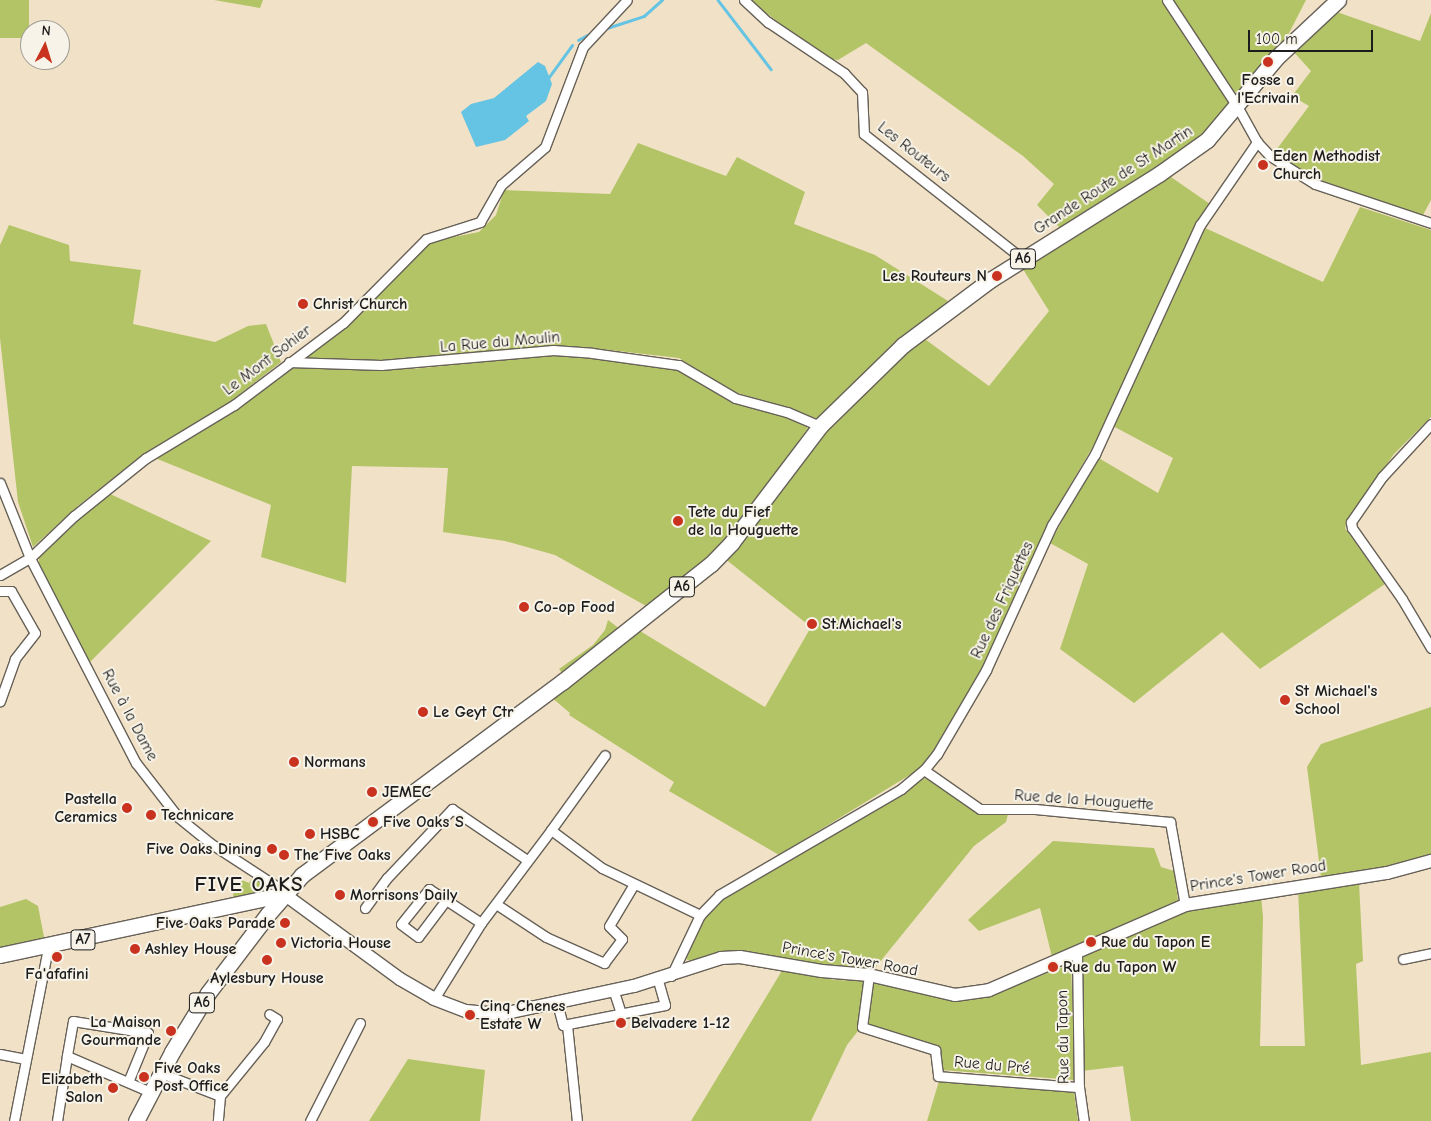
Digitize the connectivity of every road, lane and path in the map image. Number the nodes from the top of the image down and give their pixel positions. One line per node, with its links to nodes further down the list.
1 (627, 0): 9 (street, Le Mont Sohier)
2 (744, 0): 8 (street, Les Routeurs)
3 (1167, 0): 5 (street)
4 (1338, 0): 5 (main road, Grande Route de St Martin / A6)
5 (1238, 106): 6 (street); 8 (main road, Grande Route de St Martin / A6)
6 (1257, 142): 7 (street); 19 (street, Rue des Friquettes)
7 (1431, 223)
8 (1023, 259): 11 (main road, Grande Route de St Martin / A6)
9 (288, 362): 11 (street, La Rue du Moulin); 13 (street, Le Mont Sohier)
10 (1431, 424): 16 (street)
11 (820, 426): 24 (main road, A6)
12 (0, 483): 13 (street, Rue à la Dame)
13 (30, 558): 14 (street, Le Mont Sohier); 24 (street, Rue à la Dame)
14 (0, 576)
15 (0, 591): 17 (street)
16 (1431, 648)
17 (0, 701)
18 (605, 755): 20 (street)
19 (924, 770): 28 (street, Rue de la Houguette); 31 (street, Rue des Friquettes)
20 (551, 830): 21 (street); 23 (street)
21 (527, 860): 27 (street); 29 (street)
22 (1431, 862): 28 (main road, Prince's Tower Road)
23 (634, 884): 27 (street); 31 (street)
24 (284, 894): 25 (main road, A7); 30 (main road, A6); 41 (main road, Prince's Tower Road)
25 (255, 899): 30 (main road); 33 (main road, A7)
26 (446, 900): 26 (street); 32 (street)
27 (496, 904): 32 (street)
28 (1184, 905): 34 (main road, Prince's Tower Road)
29 (365, 908)
30 (268, 914): 50 (main road, A6)
31 (700, 915): 39 (street, Rue des Friquettes)
32 (481, 923): 41 (street)
33 (48, 947): 36 (main road, A7); 49 (street)
34 (1077, 952): 38 (main road, Prince's Tower Road); 52 (street, Rue du Tapon)
35 (1431, 953): 37 (street)
36 (0, 955)
37 (1403, 959)
38 (869, 975): 39 (main road, Prince's Tower Road); 52 (street, Rue du Pré)
39 (665, 978): 42 (main road, Prince's Tower Road); 44 (street)
40 (616, 995): 44 (street)
41 (434, 999): 42 (main road, Prince's Tower Road)
42 (557, 1003): 46 (street)
43 (269, 1014): 54 (street)
44 (621, 1014): 46 (street)
45 (360, 1023): 59 (street)
46 (567, 1025): 60 (street)
47 (0, 1054): 49 (street)
48 (67, 1056): 51 (street); 51 (street); 56 (street)
49 (26, 1059): 55 (street)
50 (161, 1073): 53 (main road, A6); 54 (street)
51 (128, 1082): 53 (street)
52 (1079, 1087): 61 (street, Rue du Tapon)
53 (150, 1092): 57 (main road, A6)
54 (220, 1096): 58 (street)
55 (14, 1121)
56 (57, 1121)
57 (136, 1121)
58 (218, 1121)
59 (310, 1121)
60 (577, 1121)
61 (1084, 1121)

